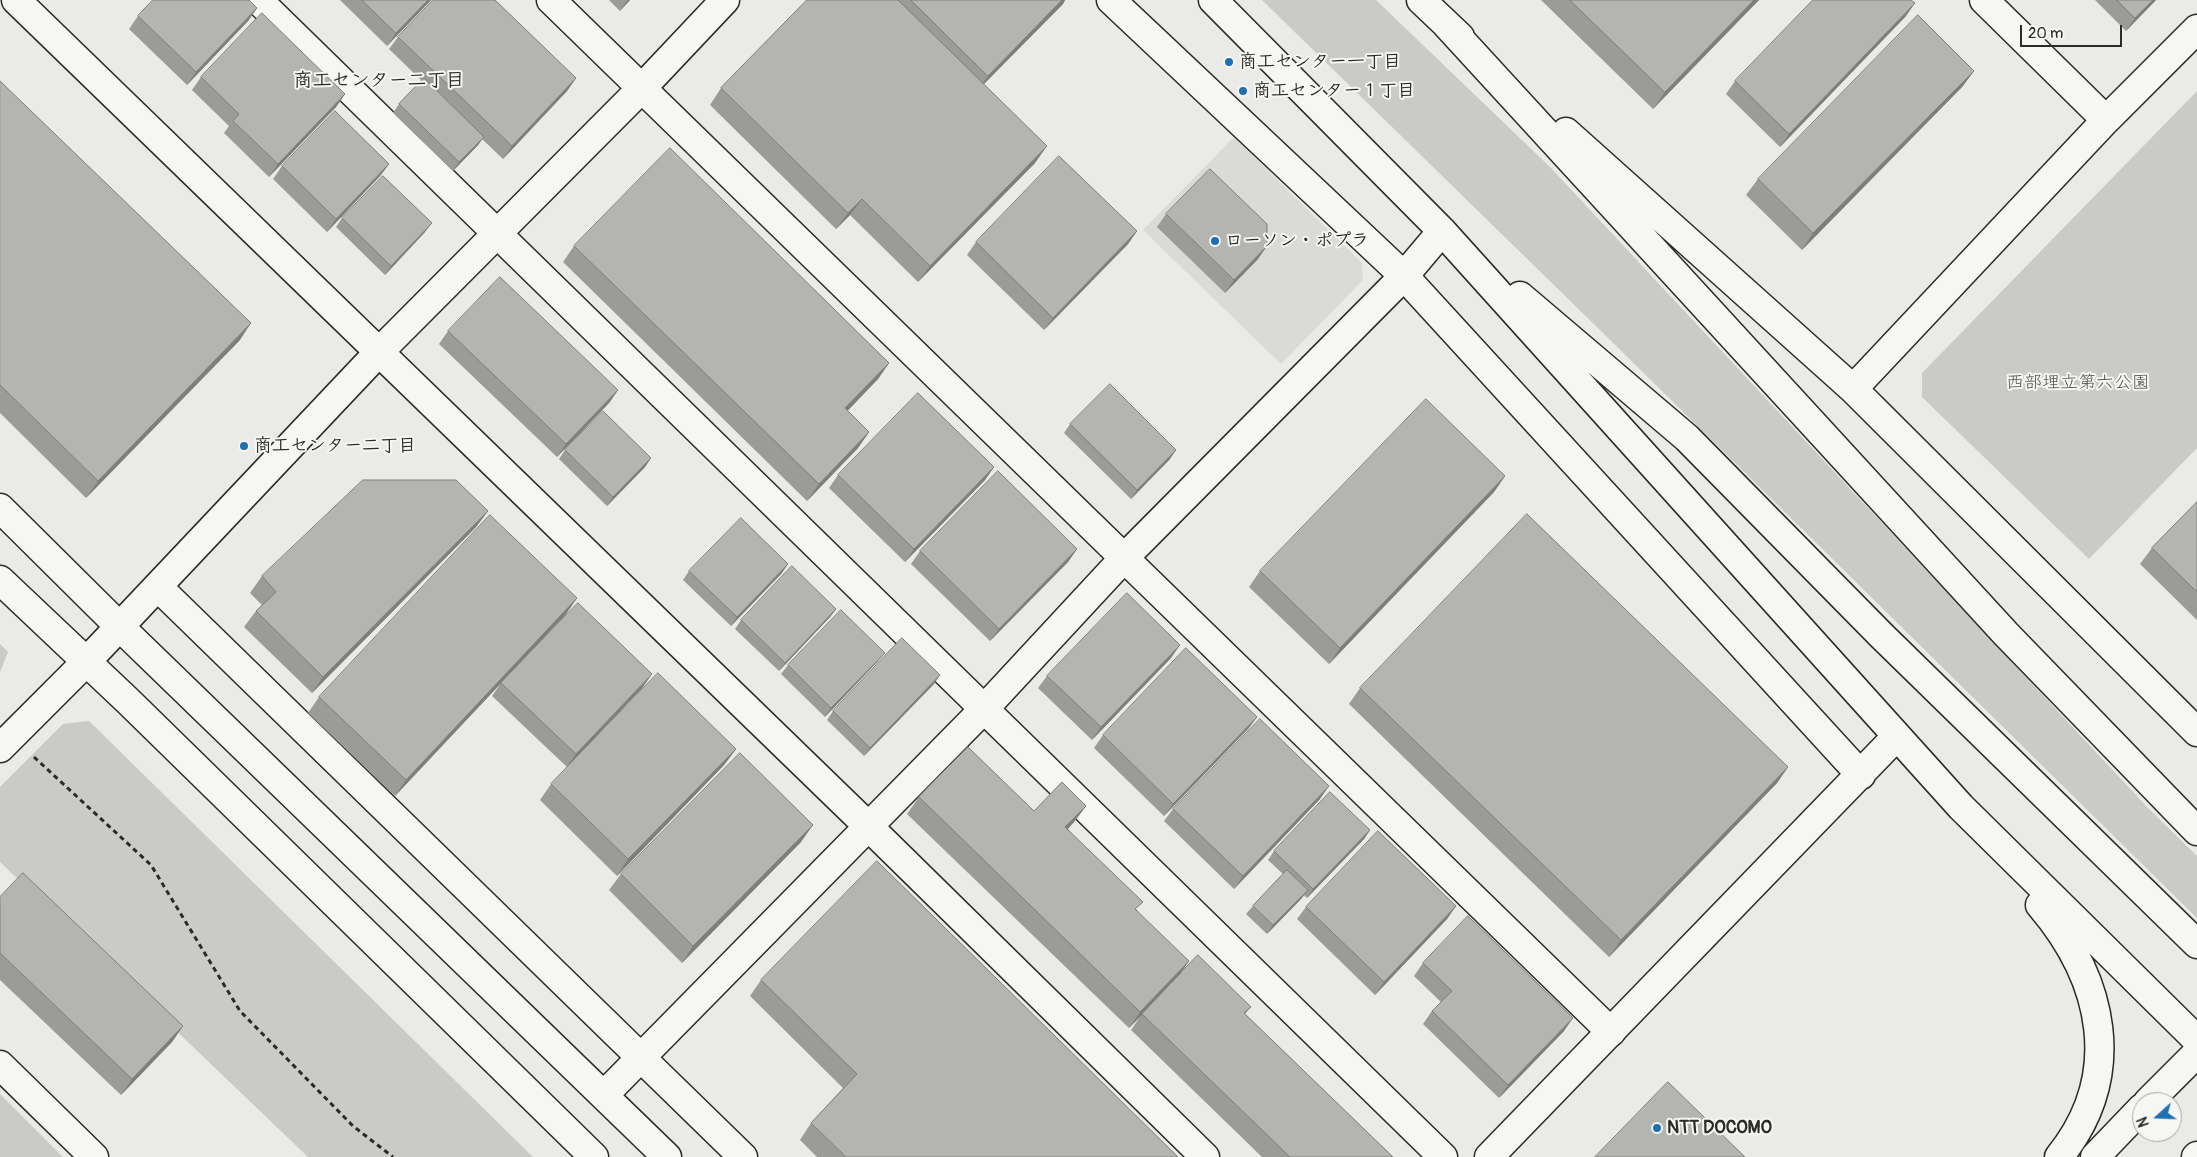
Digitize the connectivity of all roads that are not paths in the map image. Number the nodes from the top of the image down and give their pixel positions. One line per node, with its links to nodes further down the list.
1 (16, 0): 16 (street)
2 (258, 0): 14 (street)
3 (551, 0): 11 (street)
4 (725, 0): 11 (street)
5 (1111, 0): 15 (street)
6 (1213, 0): 13 (street)
7 (1421, 0): 9 (street)
8 (1984, 0): 12 (street)
9 (1446, 24): 17 (street); 33 (street)
10 (2197, 28): 12 (street)
11 (641, 89): 14 (street); 19 (street)
12 (2106, 120): 17 (street)
13 (1442, 231): 15 (street); 28 (street); 34 (street)
14 (497, 233): 16 (street); 25 (street)
15 (1404, 276): 19 (street); 30 (street)
16 (379, 352): 21 (street); 32 (street)
17 (1852, 389): 24 (street)
18 (0, 508): 22 (street)
19 (1125, 557): 25 (street); 35 (street)
20 (0, 580): 23 (street)
21 (158, 587): 22 (street); 38 (street)
22 (119, 626): 23 (street); 41 (street)
23 (87, 661): 29 (street); 44 (street)
24 (2159, 695): 26 (street); 27 (street)
25 (984, 709): 32 (street); 48 (street)
26 (2197, 722)
27 (2197, 732)
28 (1896, 737): 30 (street); 31 (street)
29 (13, 750)
30 (1861, 775): 35 (street)
31 (1961, 807): 36 (street); 50 (street)
32 (868, 826): 38 (street); 47 (street)
33 (2197, 831)
34 (2197, 944)
35 (1611, 1032): 49 (street)
36 (2197, 1040)
37 (2197, 1053): 40 (street)
38 (640, 1057): 41 (street); 46 (street)
39 (0, 1065): 43 (street)
40 (2158, 1092)
41 (604, 1095): 45 (street)
42 (2132, 1119): 51 (street)
43 (94, 1157)
44 (594, 1157)
45 (667, 1157)
46 (743, 1157)
47 (1206, 1157)
48 (1443, 1157)
49 (1489, 1157)
50 (2059, 1157)
51 (2096, 1157)

